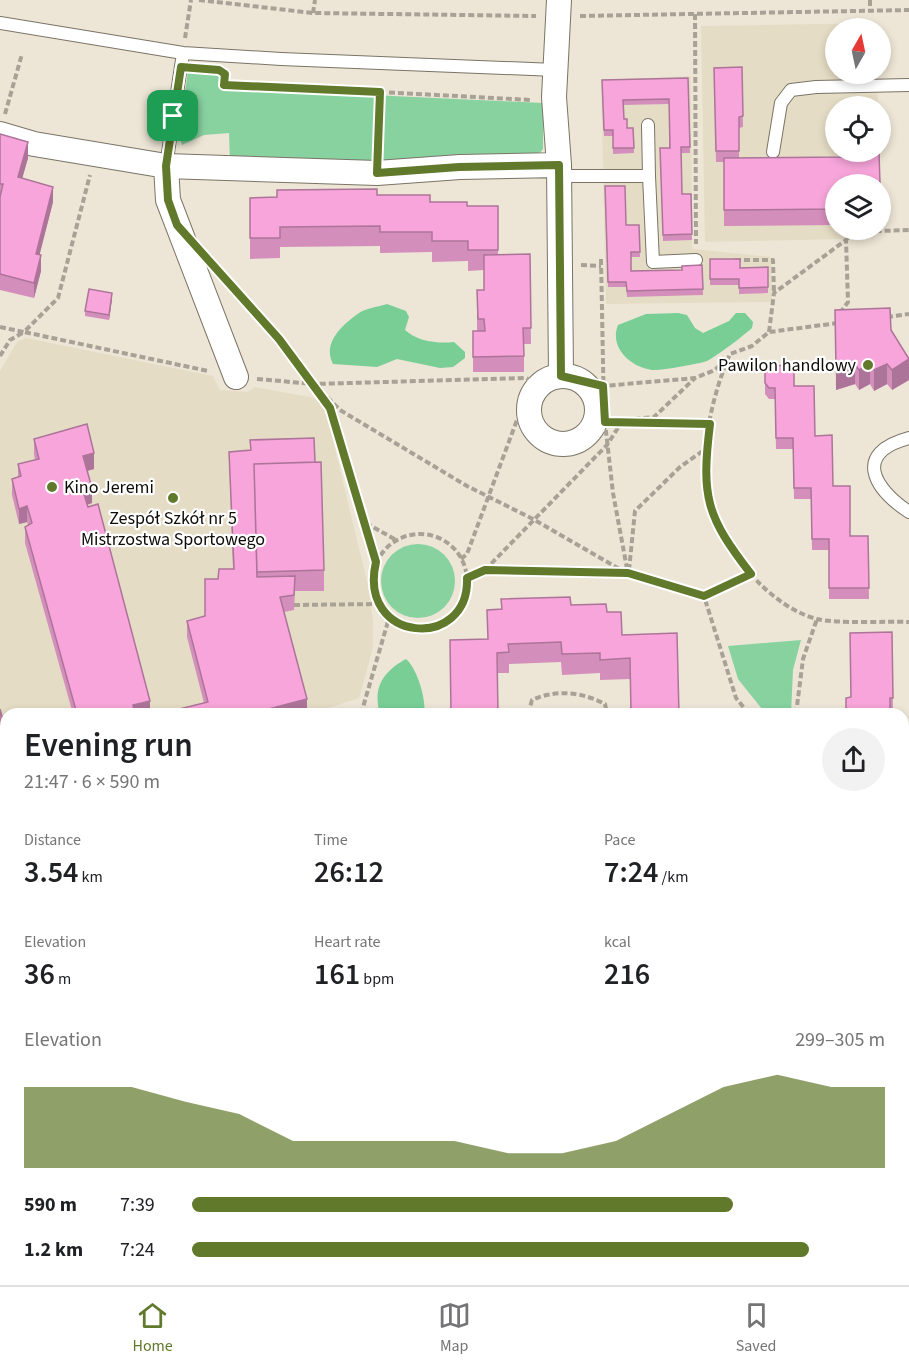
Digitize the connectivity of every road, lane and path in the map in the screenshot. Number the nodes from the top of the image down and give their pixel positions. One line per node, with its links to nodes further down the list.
1 (190, 0): 9 (path)
2 (315, 0): 6 (path)
3 (559, 0): 12 (street)
4 (870, 0): 5 (path)
5 (870, 10)
6 (314, 13)
7 (695, 14): 29 (path)
8 (0, 23): 9 (lane)
9 (183, 52): 12 (lane); 21 (lane)
10 (22, 54): 16 (path)
11 (219, 70): 14 (path)
12 (555, 70): 22 (street)
13 (909, 85): 19 (lane)
14 (380, 92): 15 (path); 23 (path)
15 (534, 100)
16 (9, 102)
17 (648, 125): 24 (lane)
18 (0, 134): 20 (street)
19 (773, 152)
20 (95, 154): 21 (street); 37 (path)
21 (166, 166): 23 (street); 41 (street)
22 (559, 171): 23 (street); 24 (lane); 43 (street)
23 (377, 173)
24 (649, 176): 29 (lane)
25 (909, 230): 26 (path)
26 (891, 231)
27 (846, 240): 31 (path); 35 (path)
28 (601, 259): 43 (path)
29 (696, 260): 31 (path)
30 (224, 277): 44 (path)
31 (774, 293): 38 (path)
32 (909, 314): 33 (path)
33 (878, 318)
34 (844, 322): 35 (path)
35 (833, 323): 38 (path)
36 (0, 327): 37 (path)
37 (24, 332): 40 (path); 41 (path)
38 (769, 332): 39 (path)
39 (730, 354): 42 (path); 47 (path)
40 (0, 356)
41 (236, 377): 44 (path)
42 (695, 378): 43 (path); 46 (path)
43 (582, 381): 45 (street); 48 (path); 48 (street)
44 (314, 384): 45 (path); 51 (path); 54 (path)
45 (534, 394): 48 (street); 51 (path)
46 (623, 420): 47 (path); 48 (path); 48 (path)
47 (710, 424): 50 (path)
48 (602, 431): 53 (path); 59 (path)
49 (909, 438): 52 (lane)
50 (707, 448): 59 (path); 60 (path)
51 (488, 496): 53 (path); 56 (path)
52 (909, 512)
53 (533, 519): 58 (path); 59 (path)
54 (366, 523): 55 (path); 57 (path)
55 (396, 540): 56 (path); 57 (path)
56 (461, 559): 61 (path)
57 (376, 562): 63 (path)
58 (485, 570): 59 (path); 61 (path)
59 (628, 573): 62 (path)
60 (751, 574): 62 (path); 66 (path)
61 (467, 578): 65 (path)
62 (704, 596): 71 (path)
63 (378, 604): 64 (path); 65 (path)
64 (294, 605)
65 (389, 618): 68 (path)
66 (817, 619): 67 (path); 72 (path)
67 (909, 622)
68 (363, 708)
69 (530, 708): 70 (path)
70 (606, 708)
71 (744, 708)
72 (797, 708)

